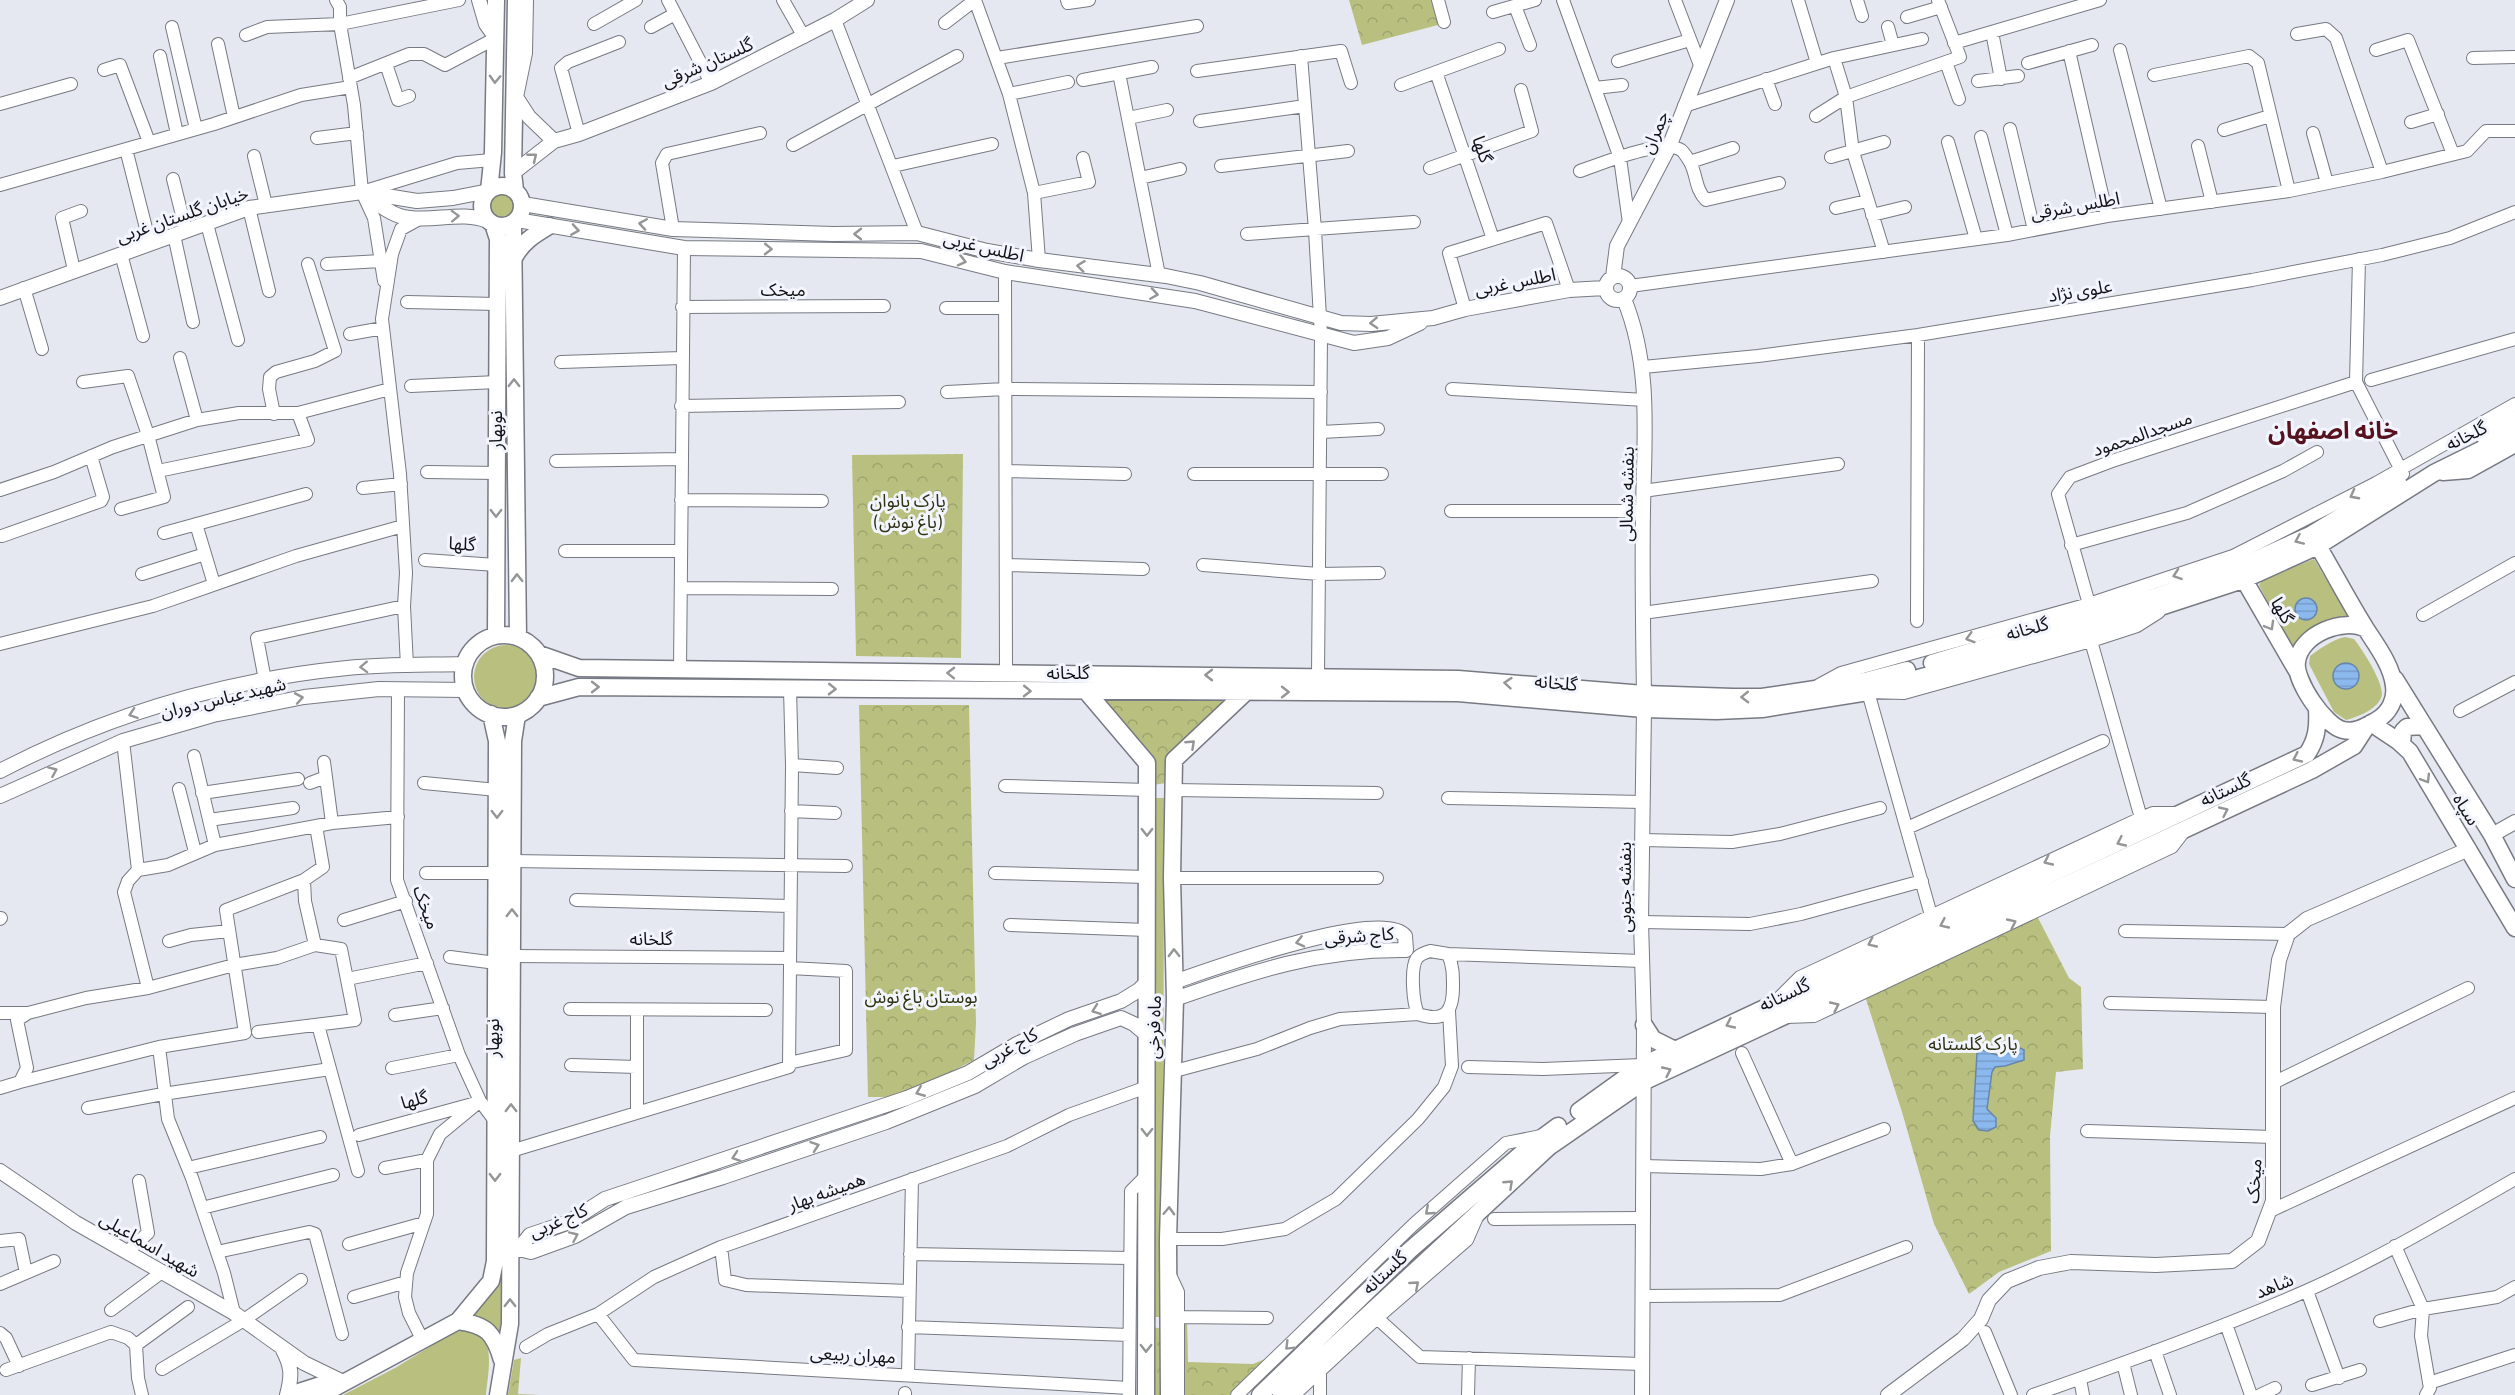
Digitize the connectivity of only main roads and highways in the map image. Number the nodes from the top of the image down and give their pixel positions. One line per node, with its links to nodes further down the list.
1 (496, 0): 4 (main road, one-way to 4)
2 (516, 0): 3 (main road)
3 (517, 189): 4 (main road); 6 (main road)
4 (489, 191): 5 (main road)
5 (491, 222): 6 (main road); 18 (main road, نوبهار, one-way to 18)
6 (515, 222): 8 (main road, نوبهار)
7 (549, 226): 8 (main road)
8 (514, 259): 19 (main road, نوبهار, one-way to 8)
9 (2515, 419): 14 (main road, گلخانه, one-way to 14)
10 (2515, 433): 12 (main road, گلخانه)
11 (2515, 444): 12 (main road)
12 (2434, 473): 13 (main road, گلخانه)
13 (2318, 546): 14 (main road, گلخانه); 17 (main road)
14 (2240, 574): 16 (main road, گلخانه); 21 (main road, گلها, one-way to 21)
15 (2130, 592): 16 (main road)
16 (2164, 601): 26 (main road, گلخانه, one-way to 26); 26 (main road, گلخانه)
17 (2366, 629): 21 (main road); 22 (main road)
18 (496, 635): 19 (main road); 28 (main road)
19 (518, 637): 20 (main road)
20 (539, 654): 25 (main road); 26 (main road, گلخانه, one-way to 20)
21 (2297, 671): 27 (main road)
22 (2391, 672): 30 (main road); 31 (main road, سپاه)
23 (1086, 691): 24 (main road, گلخانه); 25 (main road, گلخانه, one-way to 23); 33 (main road, ماه فرخی)
24 (1246, 692): 26 (main road, گلخانه, one-way to 26); 34 (main road, ماه فرخی, one-way to 24)
25 (538, 698): 29 (main road)
26 (1644, 701)
27 (2317, 709): 30 (main road); 35 (main road, گلستانه, one-way to 35)
28 (491, 714): 29 (main road); 38 (main road, نوبهار, one-way to 38)
29 (517, 715): 38 (main road, نوبهار, one-way to 29)
30 (2369, 725): 32 (main road, سپاه); 35 (main road, گلستانه, one-way to 30)
31 (2424, 726): 32 (main road); 36 (main road, سپاه)
32 (2402, 744): 37 (main road, سپاه, one-way to 37)
33 (1148, 790): 34 (main road); 45 (main road, ماه فرخی, one-way to 45)
34 (1173, 790): 43 (main road, ماه فرخی, one-way to 34)
35 (2183, 821): 39 (main road, گلستانه)
36 (2515, 879)
37 (2515, 928)
38 (504, 959): 42 (main road, نوبهار, one-way to 38); 42 (main road, نوبهار, one-way to 42)
39 (1776, 1011): 41 (main road, گلستانه, one-way to 41); 54 (main road, گلستانه, one-way to 39)
40 (1644, 1025): 41 (main road)
41 (1675, 1050): 53 (main road, گلستانه)
42 (508, 1255): 44 (main road, نوبهار); 46 (main road, نوبهار, one-way to 42)
43 (1174, 1319): 45 (main road); 52 (main road, ماه فرخی)
44 (459, 1321): 46 (main road); 47 (main road)
45 (1146, 1321): 51 (main road, ماه فرخی, one-way to 51)
46 (502, 1361): 50 (main road, نوبهار)
47 (346, 1378): 48 (main road); 49 (main road)
48 (288, 1395)
49 (321, 1395)
50 (498, 1395)
51 (1146, 1395)
52 (1169, 1395)
53 (1260, 1395)
54 (1281, 1395)

